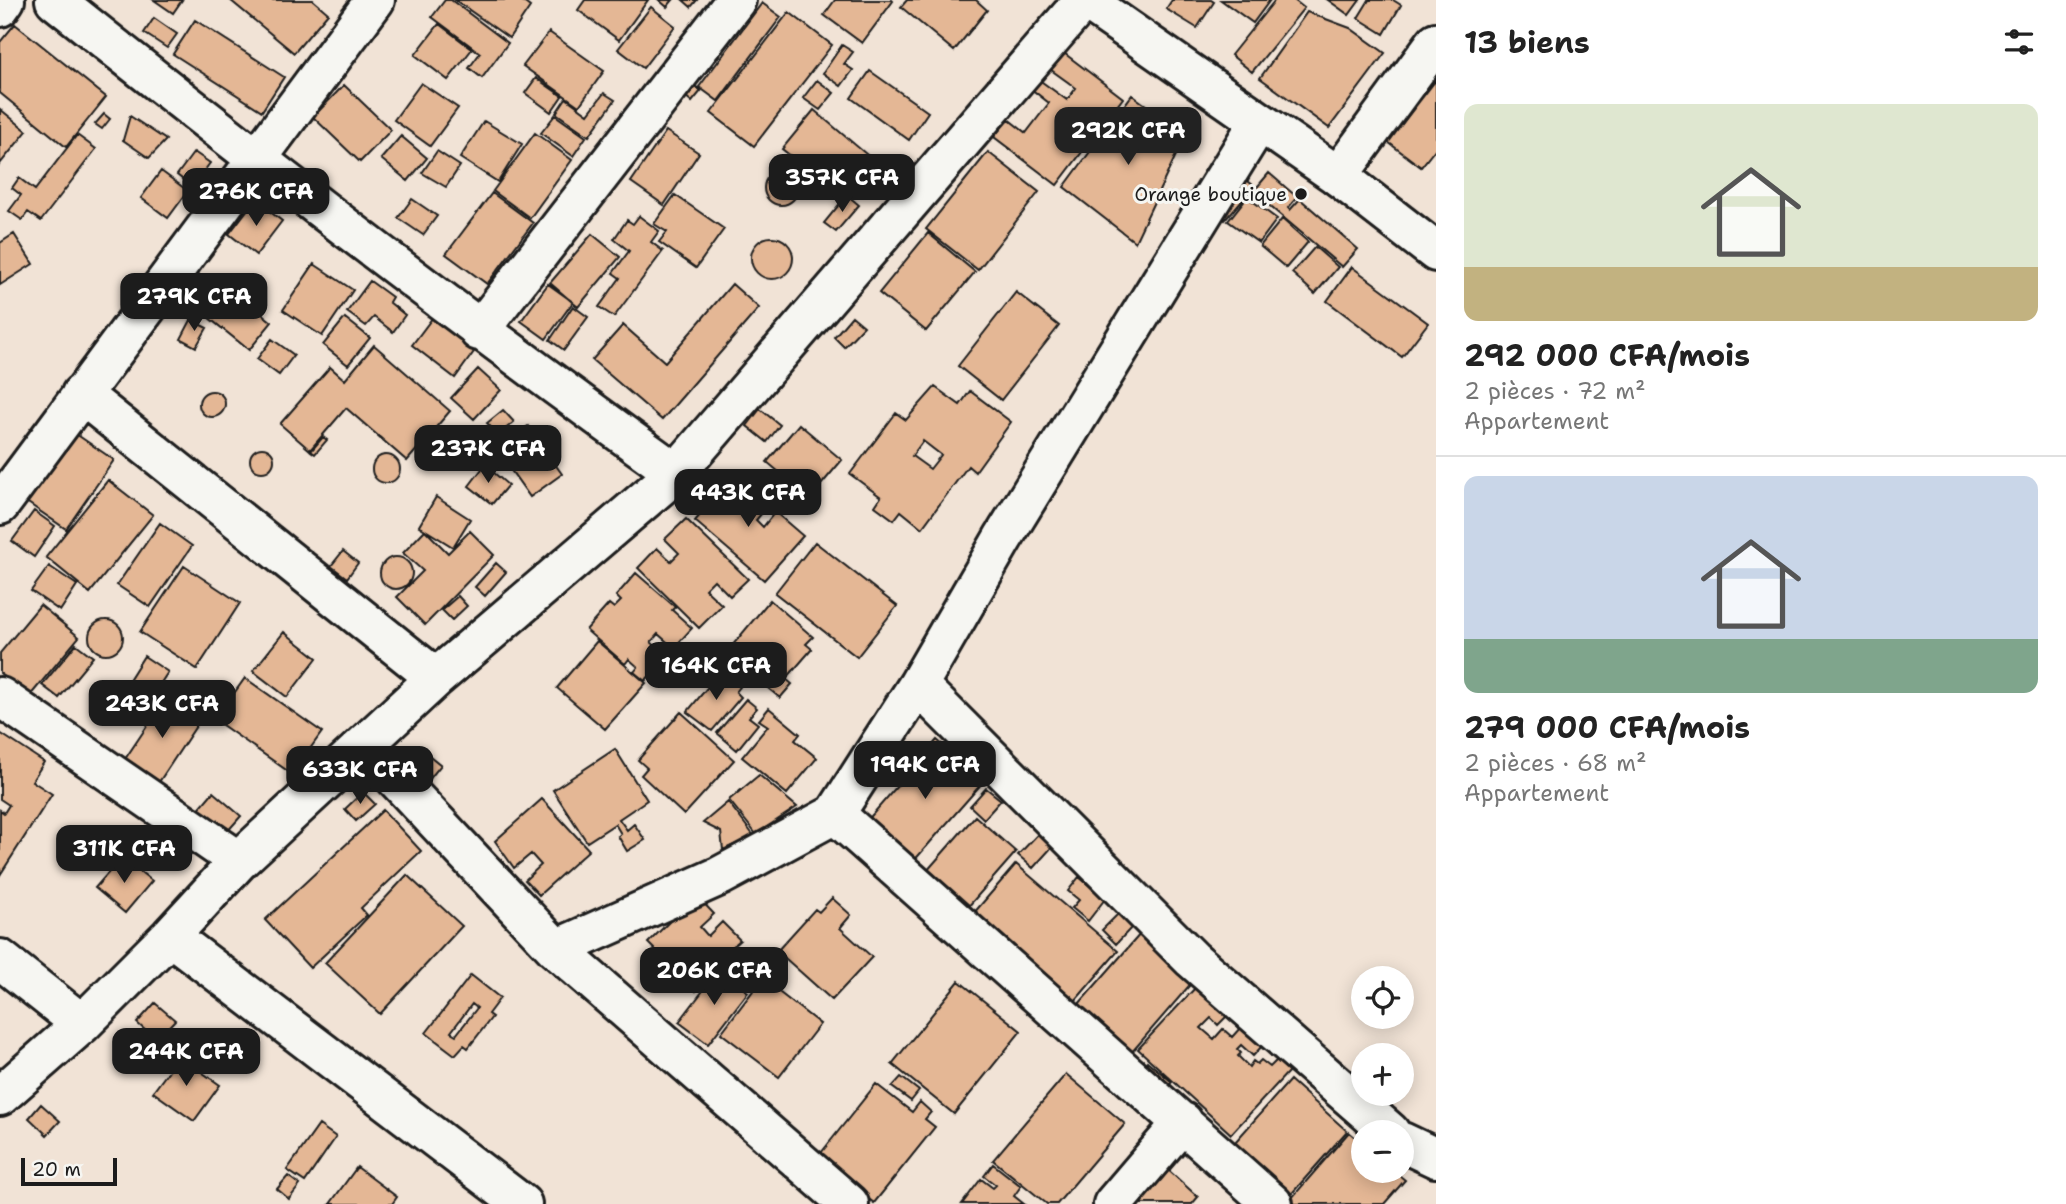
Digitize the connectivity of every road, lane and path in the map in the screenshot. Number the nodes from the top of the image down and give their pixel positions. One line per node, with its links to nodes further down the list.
1 (5, 0): 6 (main road)
2 (55, 0): 9 (main road)
3 (374, 0): 9 (main road)
4 (736, 0): 12 (main road)
5 (1084, 0): 8 (main road); 14 (main road)
6 (0, 7)
7 (1436, 42): 10 (main road)
8 (1259, 122): 10 (main road); 17 (main road)
9 (256, 161): 12 (main road); 13 (main road)
10 (1338, 176): 11 (main road)
11 (1436, 252)
12 (479, 331): 14 (main road)
13 (81, 394): 15 (main road); 16 (main road)
14 (676, 473): 16 (main road)
15 (0, 505)
16 (436, 678): 19 (main road)
17 (918, 685): 20 (main road); 27 (main road)
18 (0, 697): 21 (main road)
19 (364, 745): 21 (main road); 23 (main road)
20 (835, 814): 23 (main road); 28 (main road)
21 (239, 861): 22 (main road)
22 (170, 936): 25 (main road); 31 (main road)
23 (556, 949): 32 (main road)
24 (0, 959): 25 (main road)
25 (82, 1024): 26 (main road)
26 (0, 1096)
27 (1376, 1120)
28 (1182, 1122): 33 (main road); 34 (main road)
29 (1414, 1148): 30 (main road)
30 (1436, 1158)
31 (522, 1204)
32 (849, 1204)
33 (1113, 1204)
34 (1273, 1204)

